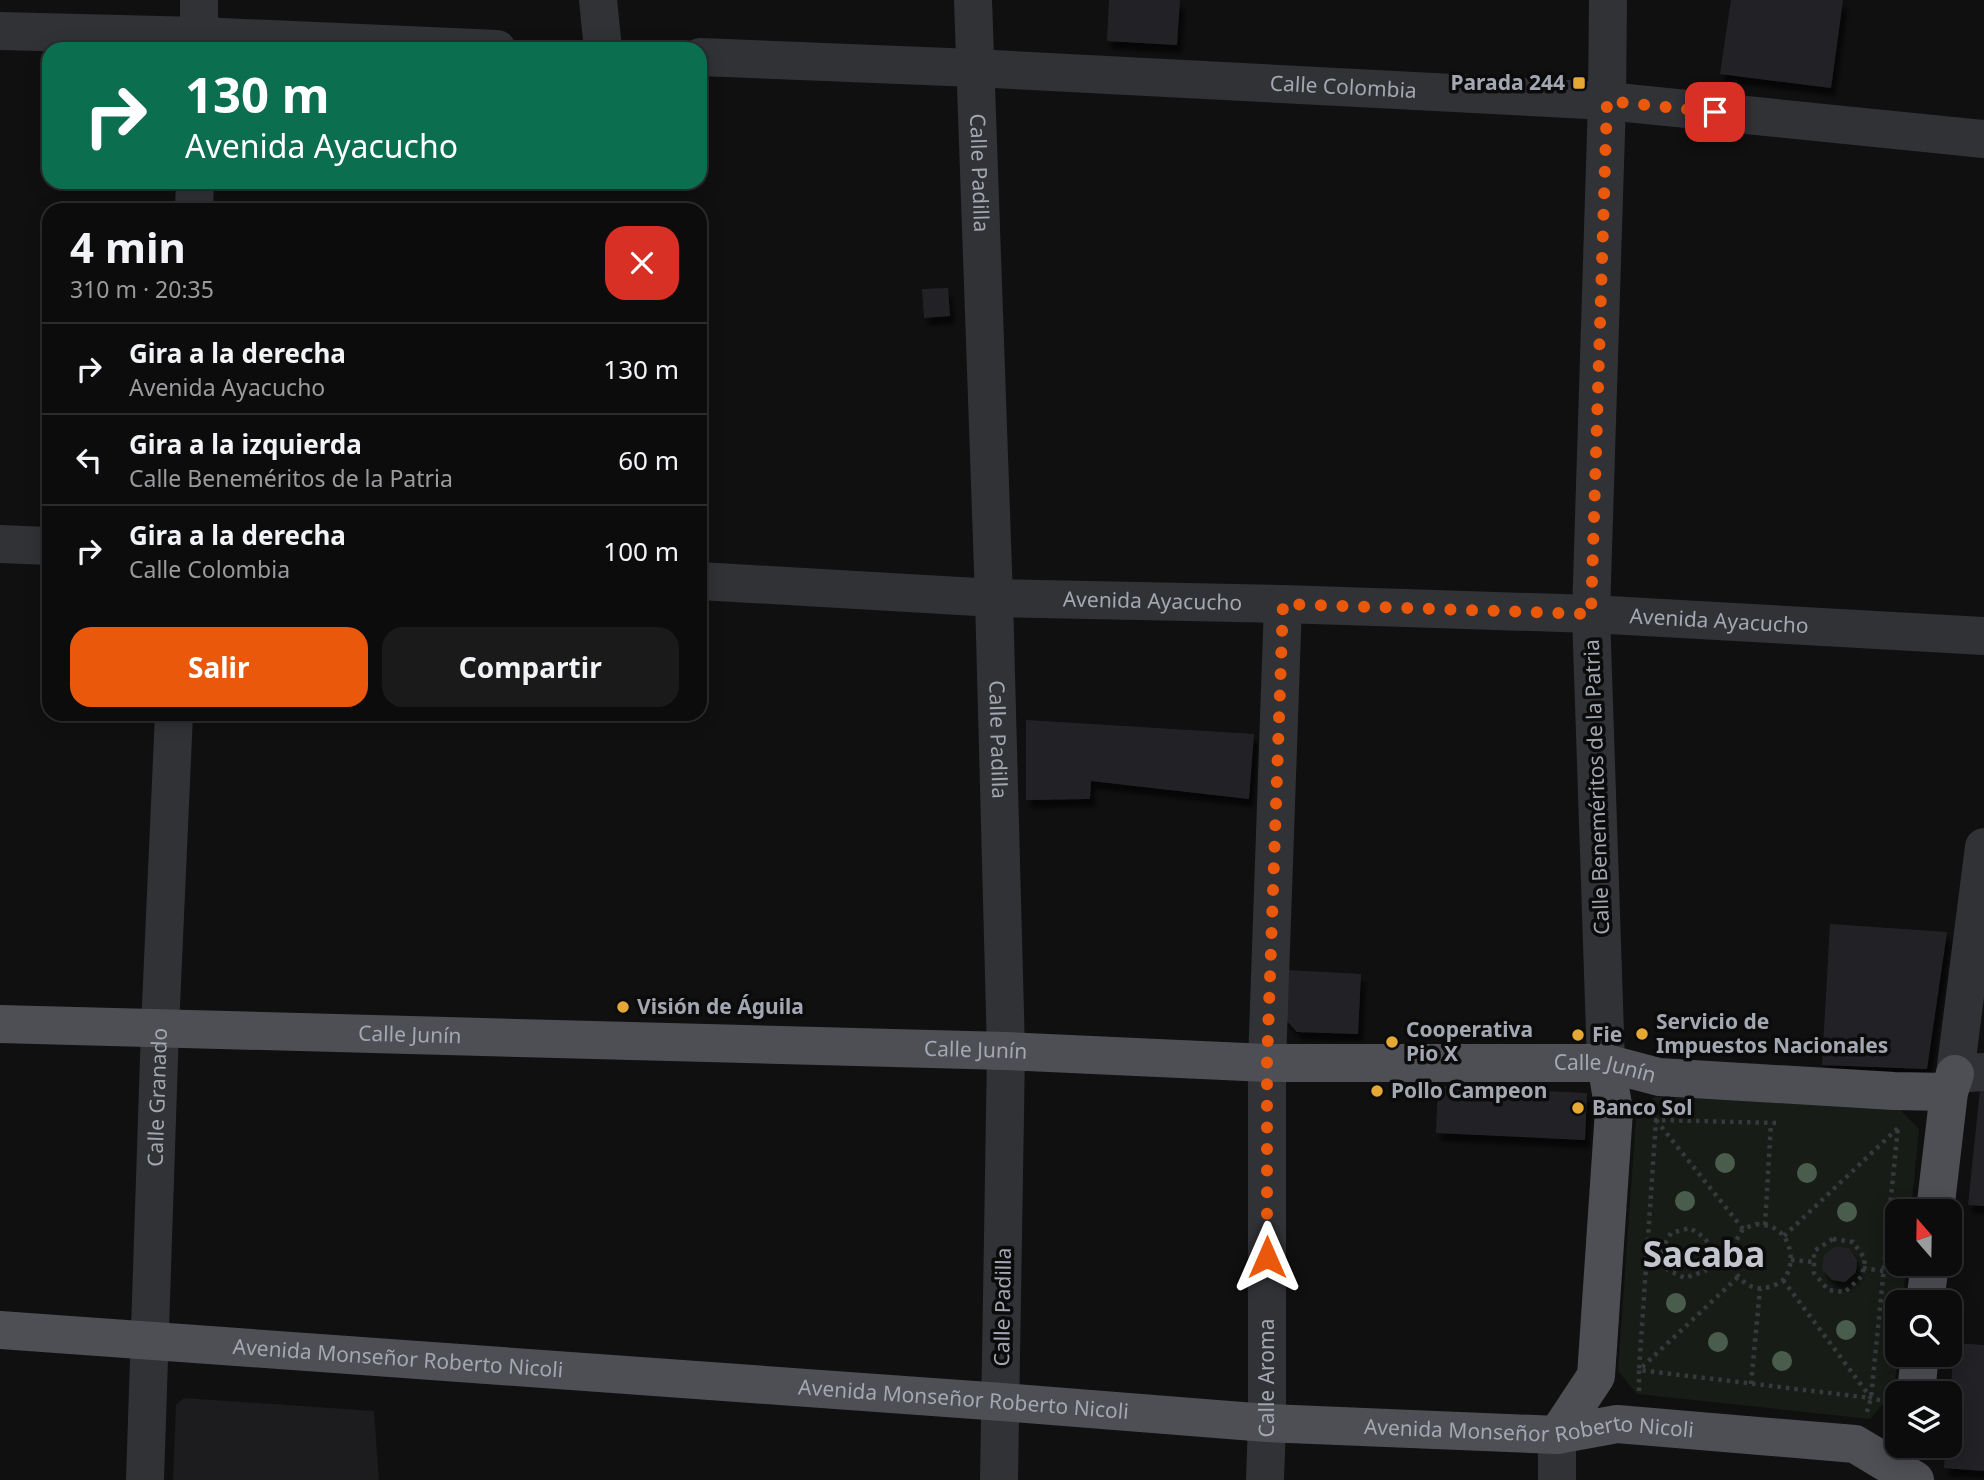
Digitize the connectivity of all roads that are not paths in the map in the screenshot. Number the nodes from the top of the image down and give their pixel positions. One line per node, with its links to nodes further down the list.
1 (598, 0): 7 (street)
2 (973, 0): 9 (street, Calle Padilla)
3 (1608, 0): 10 (street, Calle Beneméritos de la Patria)
4 (199, 28): 5 (street); 6 (street)
5 (0, 31)
6 (398, 42)
7 (602, 42)
8 (707, 57): 9 (street, Calle Colombia)
9 (974, 68): 10 (street, Calle Colombia); 15 (street, Calle Padilla)
10 (1607, 101): 11 (street, Calle Colombia); 17 (street, Calle Beneméritos de la Patria)
11 (1984, 139)
12 (0, 544): 13 (street)
13 (42, 545)
14 (707, 581): 15 (street, Avenida Ayacucho)
15 (993, 598): 16 (street, Avenida Ayacucho); 23 (street, Calle Padilla)
16 (1283, 604): 17 (street, Avenida Ayacucho); 24 (street, Calle Aroma)
17 (1591, 614): 18 (street, Avenida Ayacucho); 25 (street, Calle Beneméritos de la Patria)
18 (1984, 636)
19 (174, 721): 22 (street, Calle Granado)
20 (1984, 847): 26 (street)
21 (0, 1024): 22 (main road, Calle Junín)
22 (160, 1028): 23 (main road, Calle Junín); 29 (street, Calle Granado)
23 (1006, 1051): 24 (main road, Calle Junín); 30 (street, Calle Padilla)
24 (1267, 1063): 25 (main road, Calle Junín); 31 (street, Calle Aroma)
25 (1606, 1063): 26 (main road, Calle Junín); 32 (main road, Calle Beneméritos de la Patria)
26 (1963, 1079): 27 (main road)
27 (1936, 1199)
28 (0, 1329): 29 (main road, Avenida Monseñor Roberto Nicoli)
29 (151, 1340): 30 (main road, Avenida Monseñor Roberto Nicoli); 34 (street, Calle Granado)
30 (1002, 1402): 31 (main road, Avenida Monseñor Roberto Nicoli); 35 (street, Calle Padilla)
31 (1268, 1423): 32 (main road, Avenida Monseñor Roberto Nicoli); 36 (street, Calle Aroma)
32 (1557, 1435): 37 (street); 38 (main road, Avenida Monseñor Roberto Nicoli)
33 (1916, 1458): 38 (main road)
34 (145, 1480)
35 (999, 1480)
36 (1265, 1480)
37 (1557, 1480)
38 (1917, 1480)

